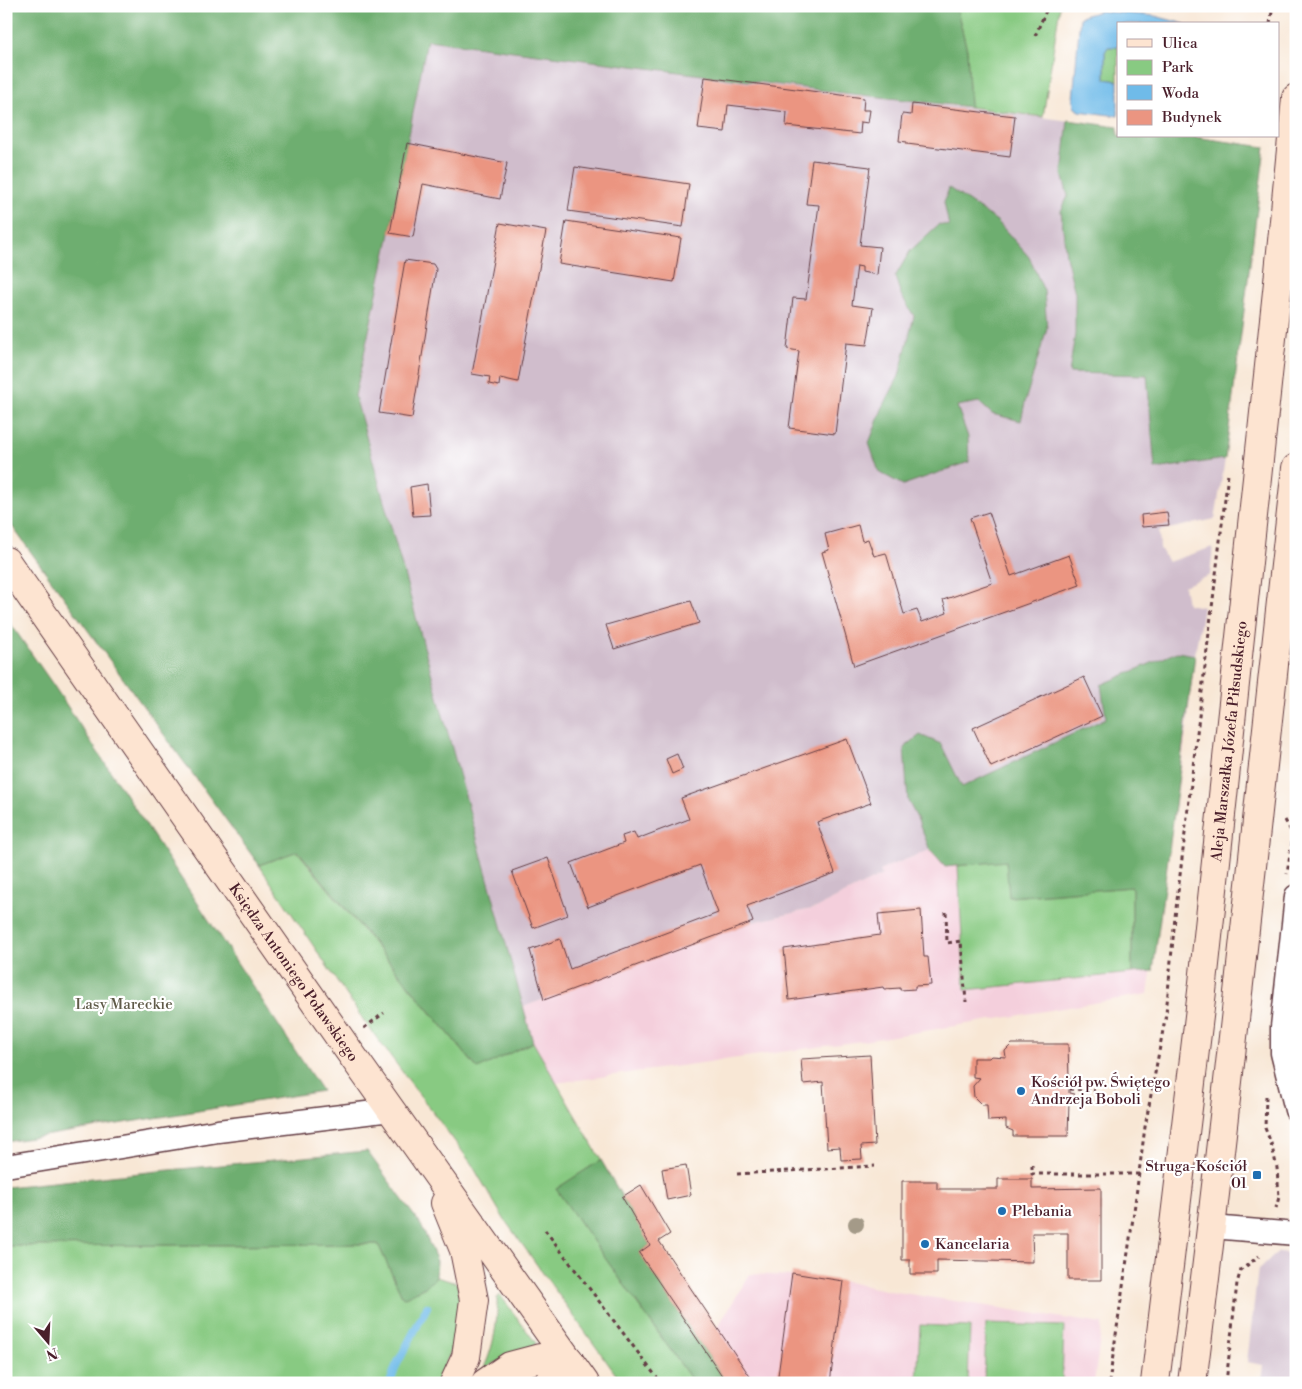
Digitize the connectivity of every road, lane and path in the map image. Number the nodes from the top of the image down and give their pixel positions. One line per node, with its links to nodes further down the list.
1 (1048, 6): 4 (path)
2 (1273, 6): 3 (path)
3 (1270, 22)
4 (1035, 36)
5 (1296, 98): 35 (main road, Aleja Marszałka Józefa Piłsudskiego)
6 (1296, 468): 24 (main road)
7 (1228, 471): 23 (path)
8 (6, 562): 16 (main road, Księdza Antoniego Poławskiego)
9 (1296, 896): 17 (street)
10 (946, 912): 11 (path)
11 (966, 1002)
12 (384, 1014): 13 (path)
13 (364, 1028)
14 (1069, 1089): 15 (path)
15 (1095, 1090)
16 (391, 1110): 18 (main road, Księdza Antoniego Poławskiego); 20 (street)
17 (1296, 1110)
18 (430, 1164): 28 (main road, Księdza Antoniego Poławskiego); 29 (main road)
19 (1032, 1165): 23 (path)
20 (6, 1166)
21 (875, 1166): 22 (path)
22 (737, 1174)
23 (1139, 1174): 34 (path)
24 (1212, 1227): 26 (street); 36 (main road)
25 (545, 1230): 33 (path)
26 (1296, 1234)
27 (1262, 1254): 37 (path)
28 (569, 1360): 30 (main road); 31 (main road); 32 (main road, Księdza Antoniego Poławskiego)
29 (454, 1383)
30 (485, 1383)
31 (548, 1383)
32 (586, 1383)
33 (661, 1383)
34 (1109, 1383)
35 (1156, 1383)
36 (1192, 1383)
37 (1226, 1383)

